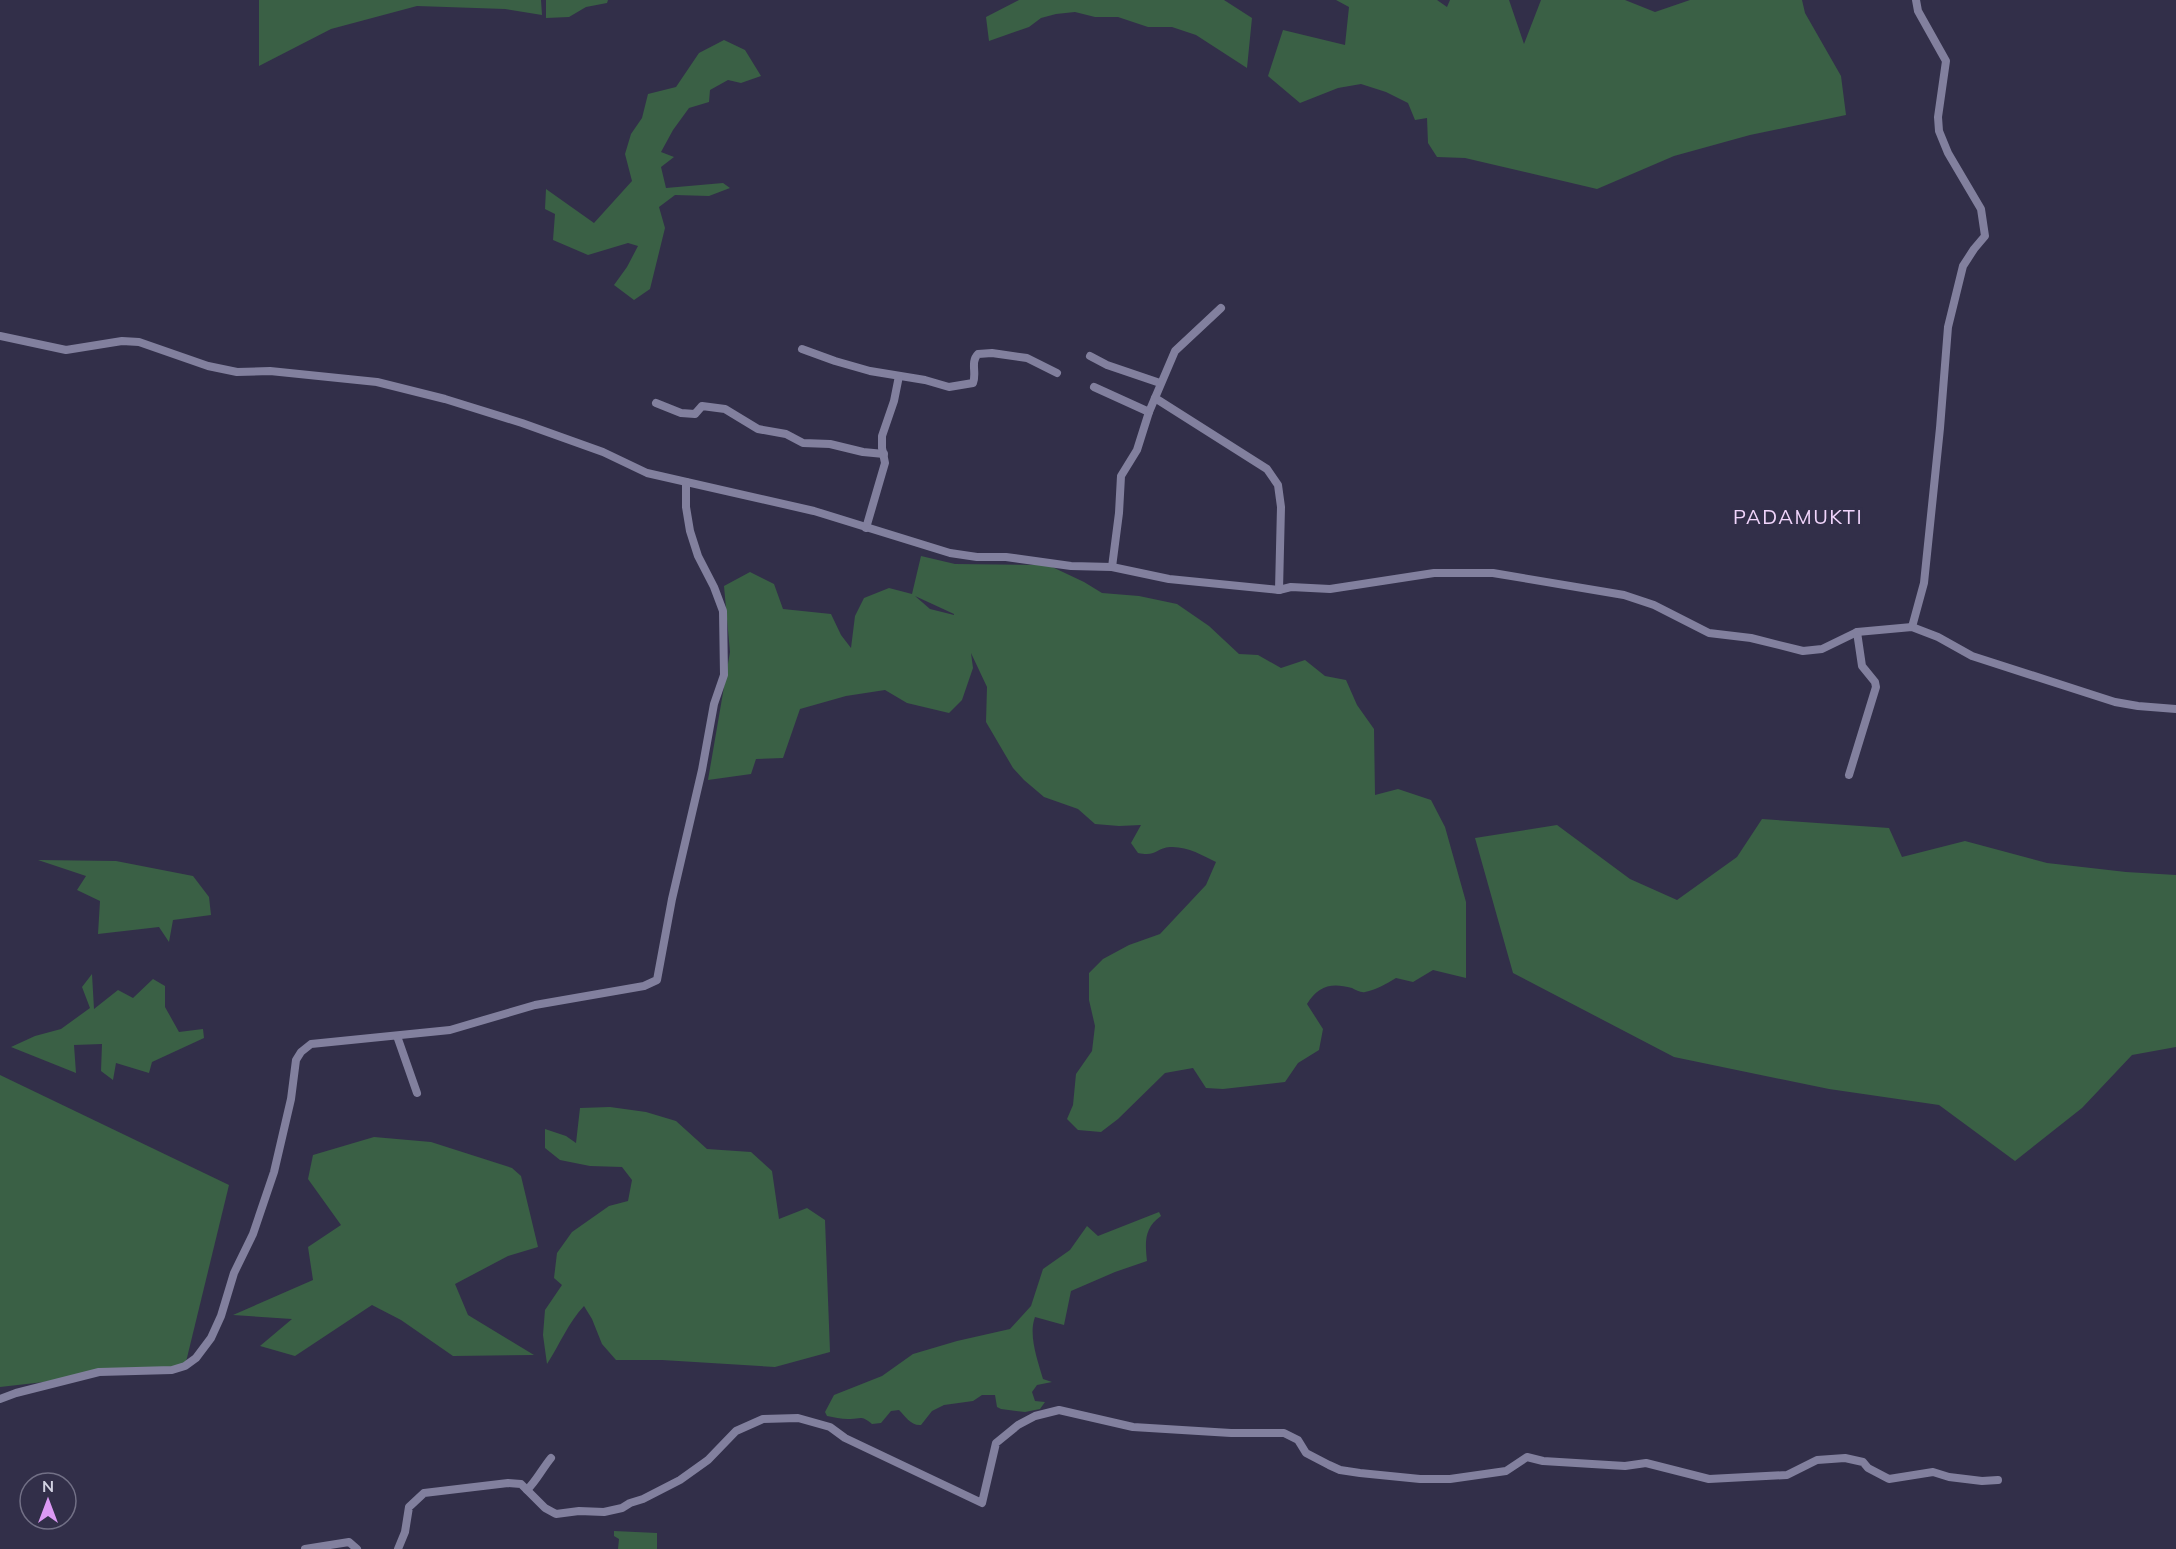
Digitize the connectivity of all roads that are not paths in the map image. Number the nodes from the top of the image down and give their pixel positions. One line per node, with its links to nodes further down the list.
1 (1916, 0): 18 (street)
2 (1221, 308): 8 (street)
3 (0, 336): 14 (street)
4 (802, 349): 7 (street)
5 (1090, 356): 8 (street)
6 (1057, 373): 7 (street)
7 (899, 376): 13 (street)
8 (1160, 383): 10 (street)
9 (1094, 387): 12 (street)
10 (1155, 398): 12 (street); 17 (street)
11 (656, 403): 13 (street)
12 (1149, 412): 16 (street)
13 (884, 454): 15 (street)
14 (686, 482): 15 (street); 22 (street)
15 (866, 528): 16 (street)
16 (1112, 567): 17 (street)
17 (1279, 590): 19 (street)
18 (1911, 627): 19 (street); 20 (street)
19 (1857, 632): 21 (street)
20 (2176, 709)
21 (1849, 775)
22 (397, 1036): 23 (street); 24 (street)
23 (417, 1093)
24 (0, 1399)
25 (551, 1458): 27 (street)
26 (1998, 1480): 27 (street)
27 (527, 1490): 30 (street)
28 (305, 1549): 29 (street)
29 (357, 1549)
30 (398, 1549)

